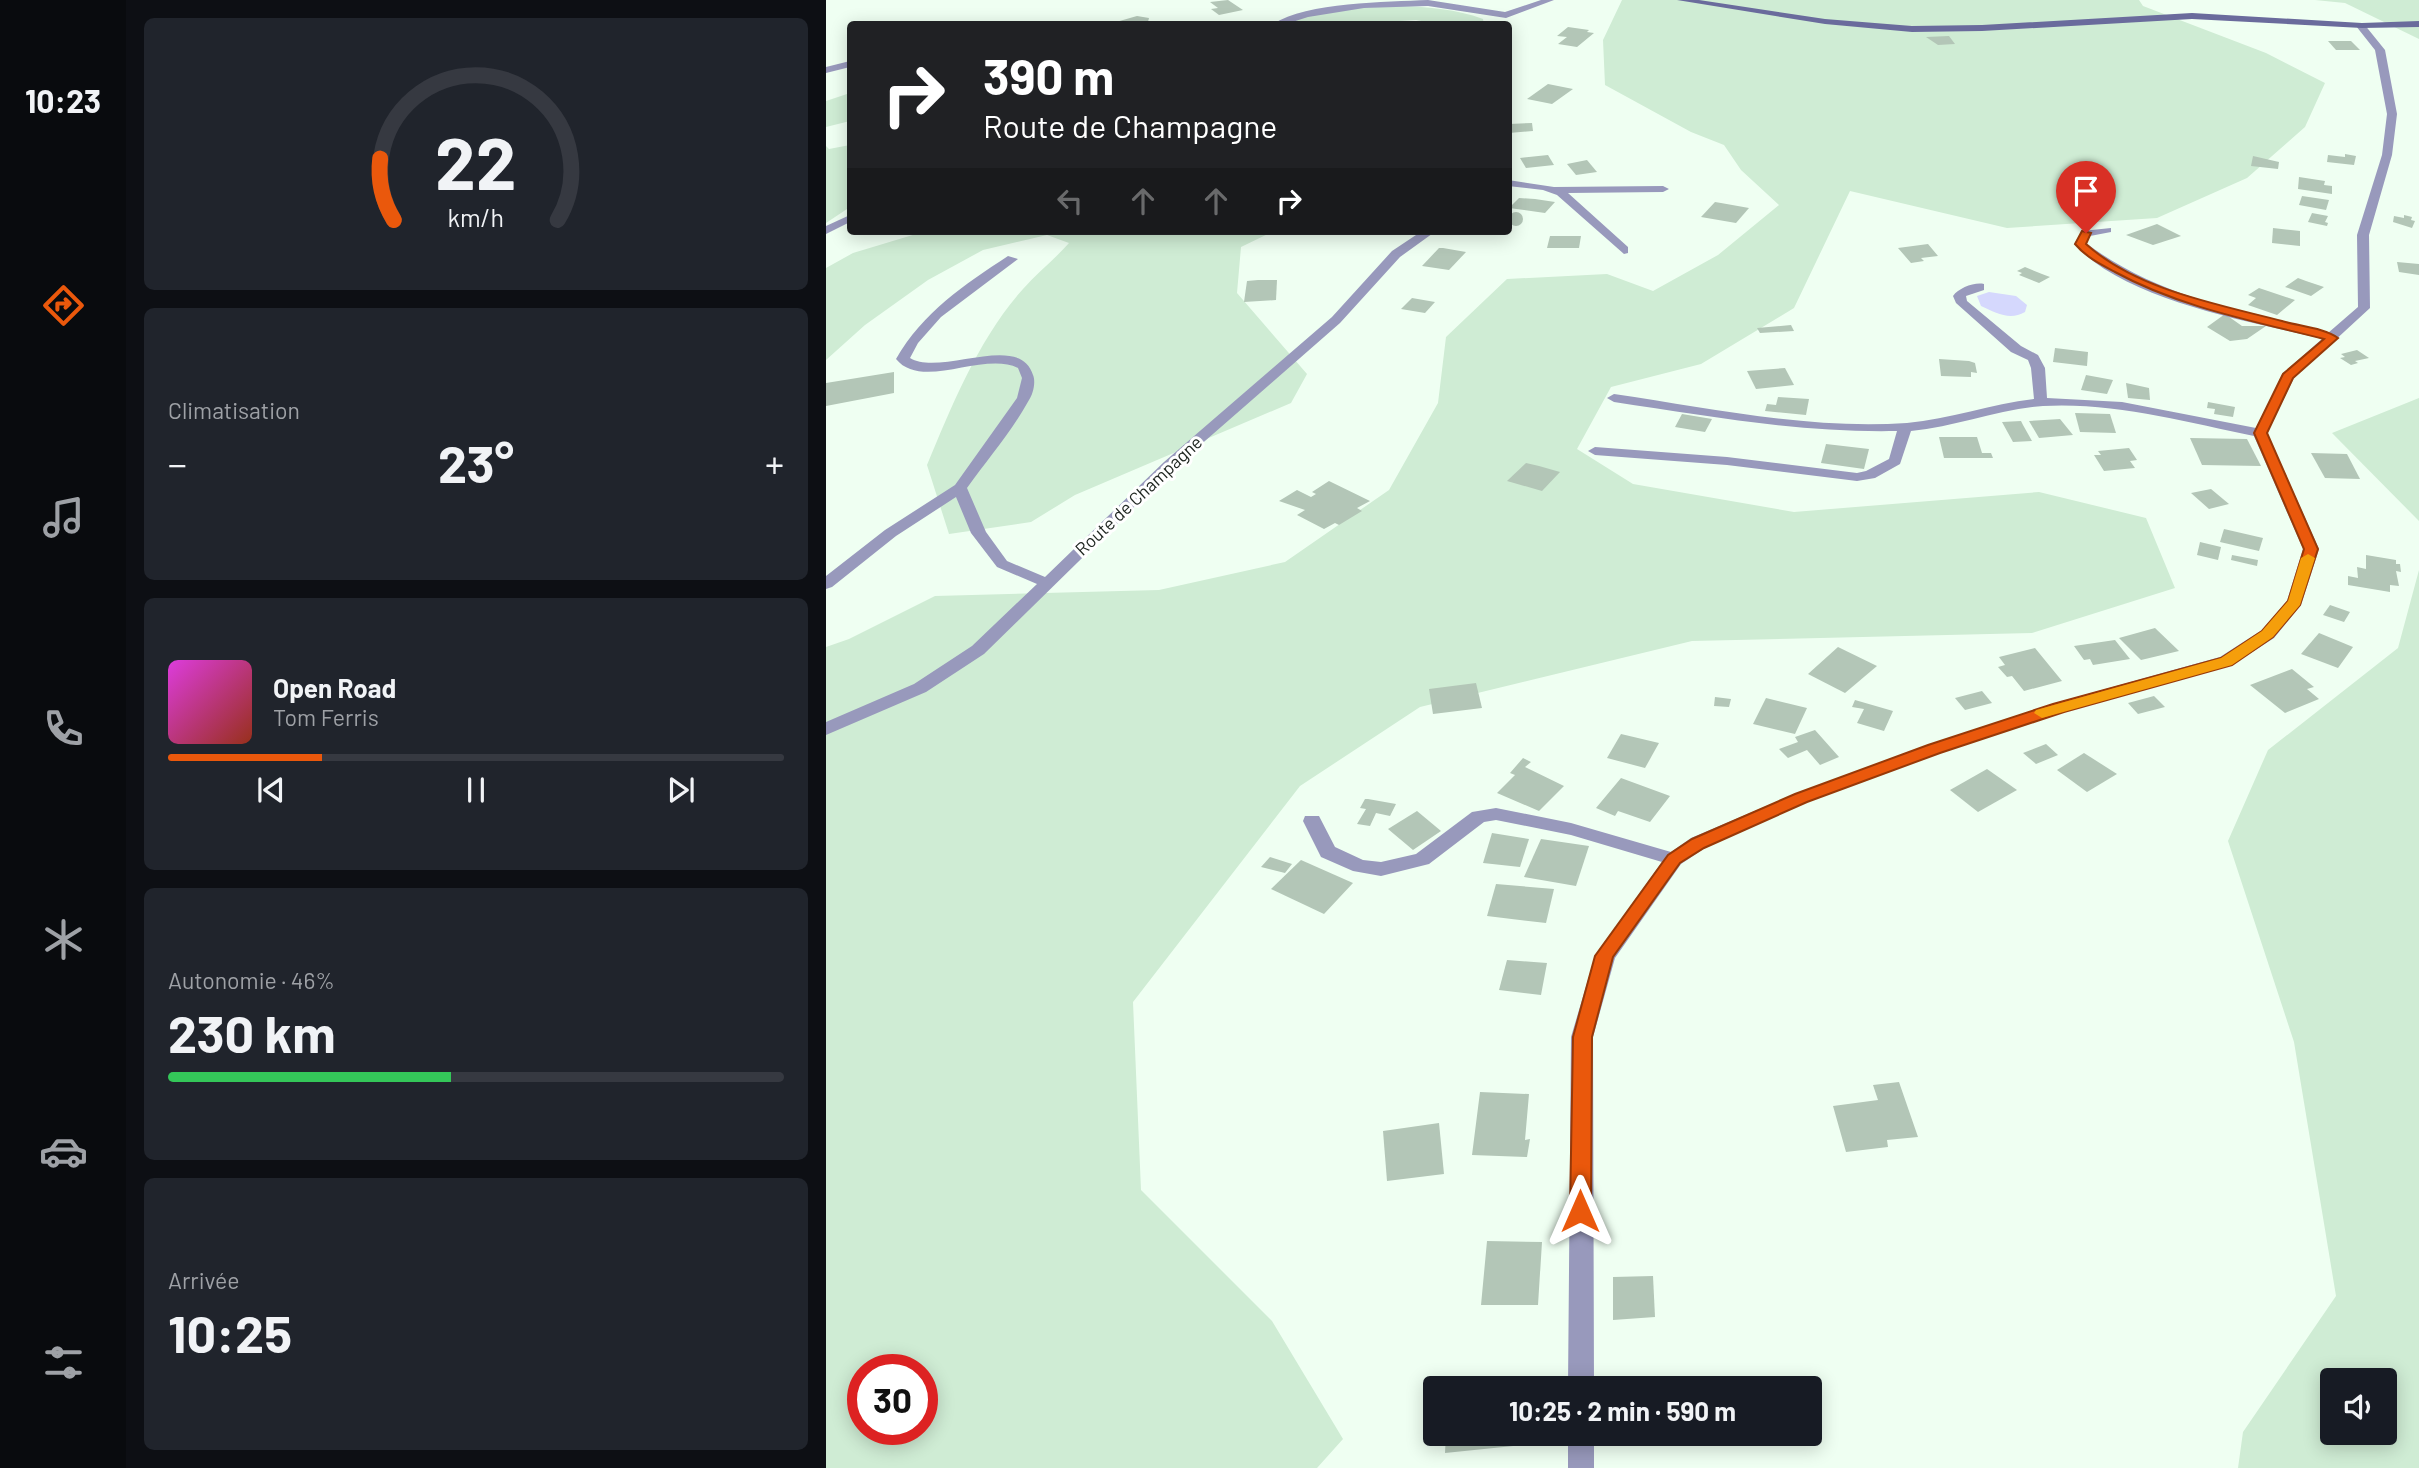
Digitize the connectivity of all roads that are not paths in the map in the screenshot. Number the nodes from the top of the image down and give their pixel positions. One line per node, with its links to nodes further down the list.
1 (1550, 0): 3 (street)
2 (1681, 0): 6 (main road)
3 (1505, 20): 4 (street)
4 (1288, 21)
5 (2419, 24): 6 (main road)
6 (2361, 26): 19 (street)
7 (847, 65): 8 (street)
8 (826, 70)
9 (1512, 184): 11 (street)
10 (1663, 189): 11 (street)
11 (1554, 190): 16 (street)
12 (847, 220): 14 (street)
13 (2107, 230): 19 (street)
14 (826, 231)
15 (1424, 235): 27 (street, Route de Champagne)
16 (1624, 250)
17 (1012, 259): 25 (street)
18 (1980, 287): 21 (street)
19 (2332, 338): 23 (street)
20 (1614, 398): 22 (street)
21 (2041, 402): 22 (street); 23 (street)
22 (1905, 427): 24 (street)
23 (2260, 433): 30 (street)
24 (1595, 451)
25 (960, 488): 26 (street); 27 (street)
26 (826, 584)
27 (1049, 584): 28 (street, Route de Champagne)
28 (826, 729)
29 (1311, 821): 30 (street)
30 (1674, 859): 31 (street)
31 (1581, 1376)
32 (1581, 1446): 33 (street)
33 (1581, 1468)

